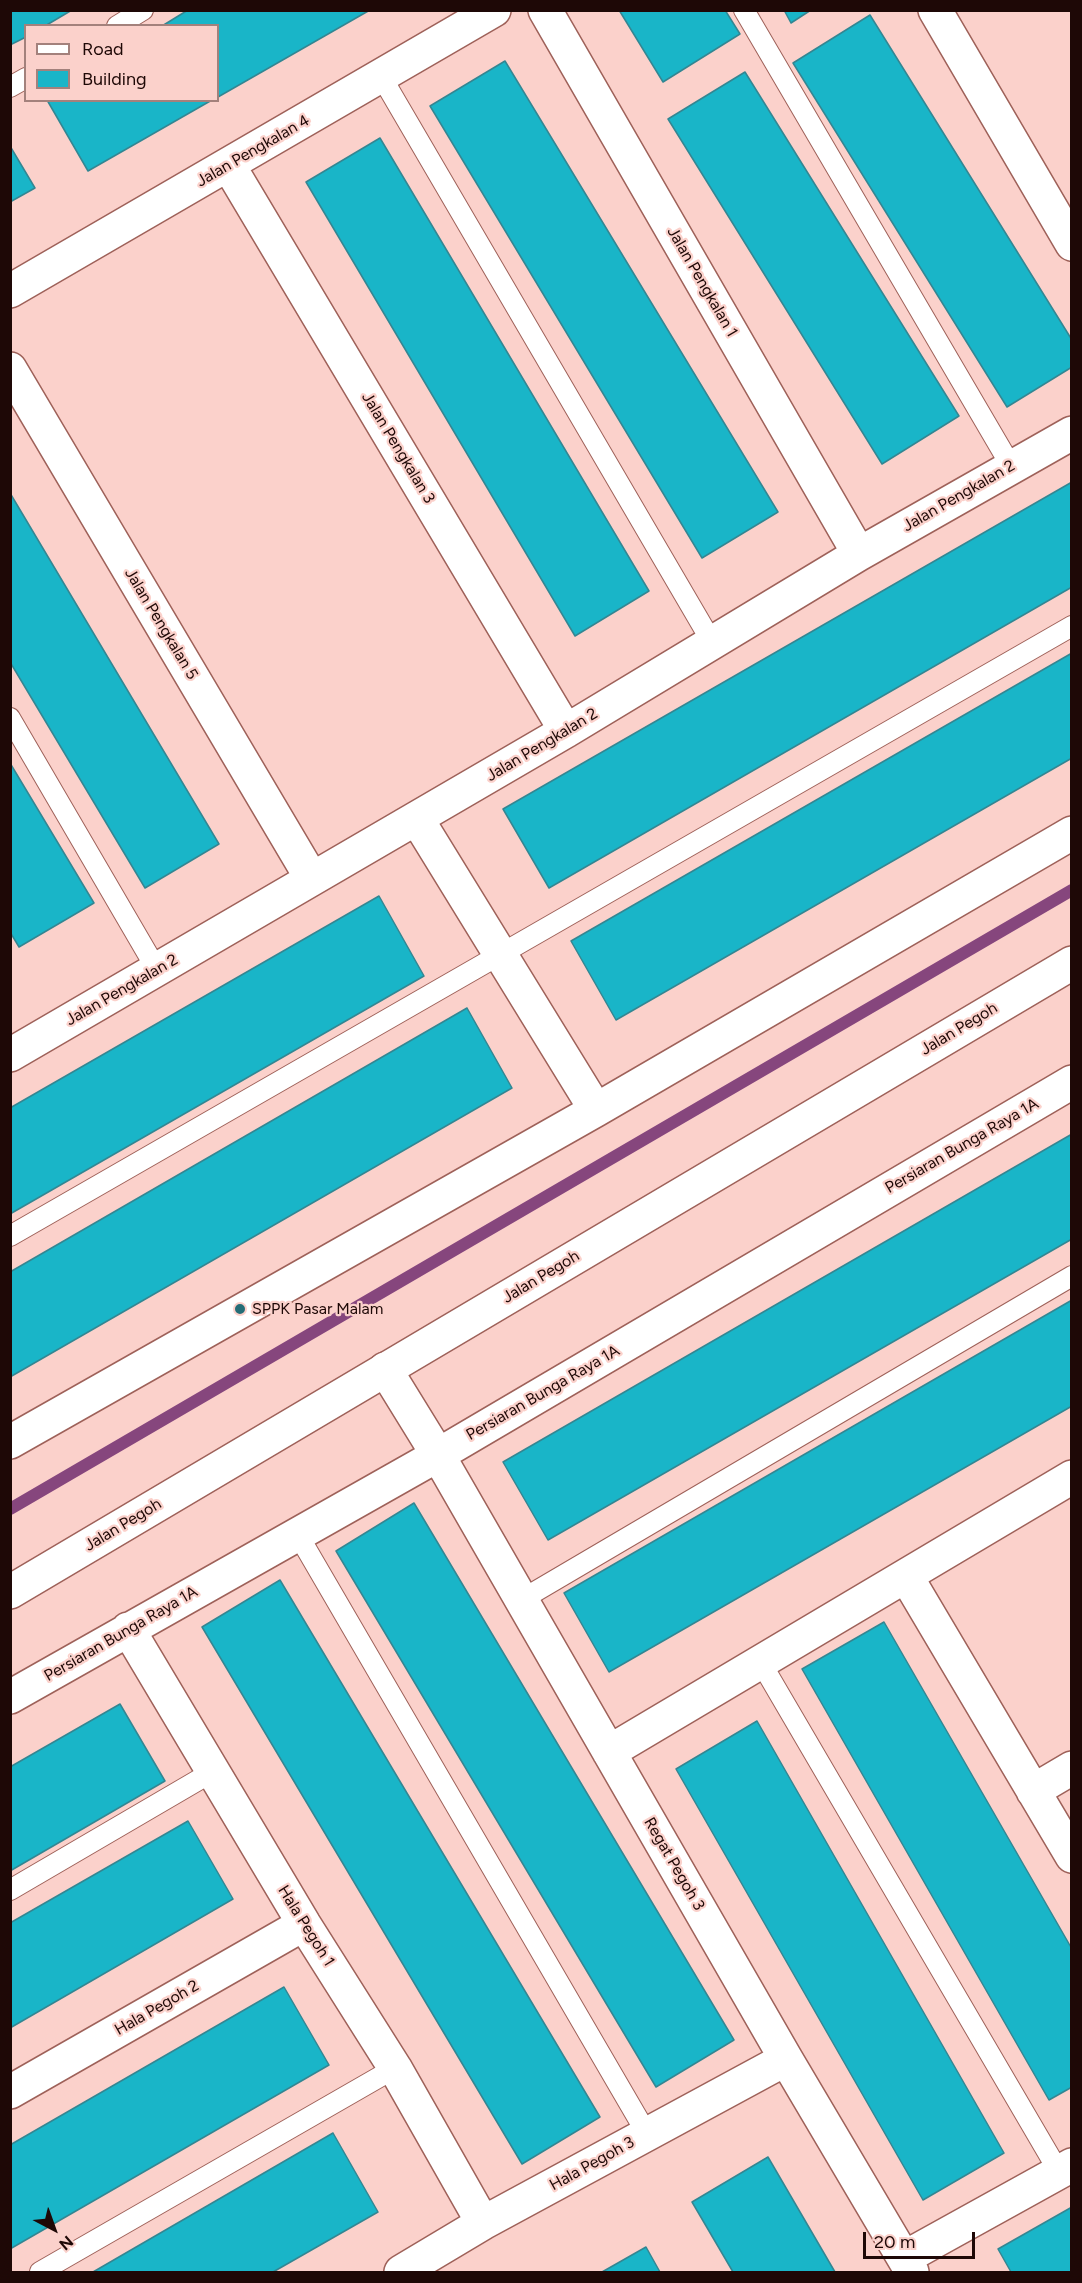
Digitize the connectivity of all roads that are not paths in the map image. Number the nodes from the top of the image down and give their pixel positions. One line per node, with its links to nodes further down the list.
1 (143, 10): 6 (lane)
2 (494, 10): 7 (street, Jalan Pengkalan 4)
3 (545, 10): 16 (street, Jalan Pengkalan 1)
4 (744, 10): 15 (lane)
5 (935, 10): 11 (street)
6 (120, 24)
7 (381, 76): 10 (street, Jalan Pengkalan 4); 18 (lane)
8 (24, 79): 9 (lane)
9 (10, 87)
10 (229, 166): 12 (street, Jalan Pengkalan 4); 20 (street, Jalan Pengkalan 3)
11 (1071, 244)
12 (10, 291)
13 (10, 369): 23 (street, Jalan Pengkalan 5)
14 (1071, 433): 15 (street, Jalan Pengkalan 2)
15 (1011, 466): 16 (street, Jalan Pengkalan 2)
16 (859, 554): 18 (street, Jalan Pengkalan 2)
17 (1071, 626): 24 (lane)
18 (713, 644): 20 (street, Jalan Pengkalan 2)
19 (10, 718): 26 (lane)
20 (566, 731): 21 (street, Jalan Pengkalan 2)
21 (417, 819): 23 (street, Jalan Pengkalan 2); 24 (street)
22 (1071, 833): 29 (street)
23 (312, 879): 26 (street, Jalan Pengkalan 2)
24 (498, 953): 29 (street); 30 (lane)
25 (1071, 963): 32 (street, Jalan Pegoh)
26 (157, 970): 27 (street, Jalan Pengkalan 2)
27 (11, 1054)
28 (1071, 1082): 34 (street, Persiaran Bunga Raya 1A)
29 (596, 1110): 33 (street)
30 (10, 1236)
31 (1071, 1276): 39 (lane)
32 (385, 1369): 34 (street, Regat Pegoh 3); 38 (street, Jalan Pegoh)
33 (10, 1443)
34 (438, 1455): 36 (street, Persiaran Bunga Raya 1A); 39 (street, Regat Pegoh 3)
35 (1071, 1477): 37 (street)
36 (297, 1533): 40 (street, Persiaran Bunga Raya 1A); 53 (lane)
37 (906, 1576): 41 (street); 46 (street)
38 (10, 1592)
39 (521, 1600): 43 (street, Regat Pegoh 3)
40 (128, 1629): 42 (street, Persiaran Bunga Raya 1A); 45 (street, Hala Pegoh 1)
41 (760, 1661): 43 (street); 54 (lane)
42 (10, 1697)
43 (609, 1752): 50 (street, Regat Pegoh 3)
44 (1071, 1768): 46 (street)
45 (212, 1772): 48 (lane); 49 (street, Hala Pegoh 1)
46 (1034, 1791): 47 (street)
47 (1071, 1856)
48 (10, 1890)
49 (304, 1924): 51 (street, Hala Pegoh 1); 52 (street, Hala Pegoh 2)
50 (786, 2059): 53 (street, Hala Pegoh 3); 56 (street, Regat Pegoh 3)
51 (395, 2068): 55 (street, Hala Pegoh 1); 57 (lane)
52 (10, 2092)
53 (646, 2134): 55 (street, Hala Pegoh 3)
54 (1065, 2168): 56 (street)
55 (483, 2223): 58 (street, Hala Pegoh 3)
56 (908, 2265)
57 (40, 2272)
58 (401, 2272)

